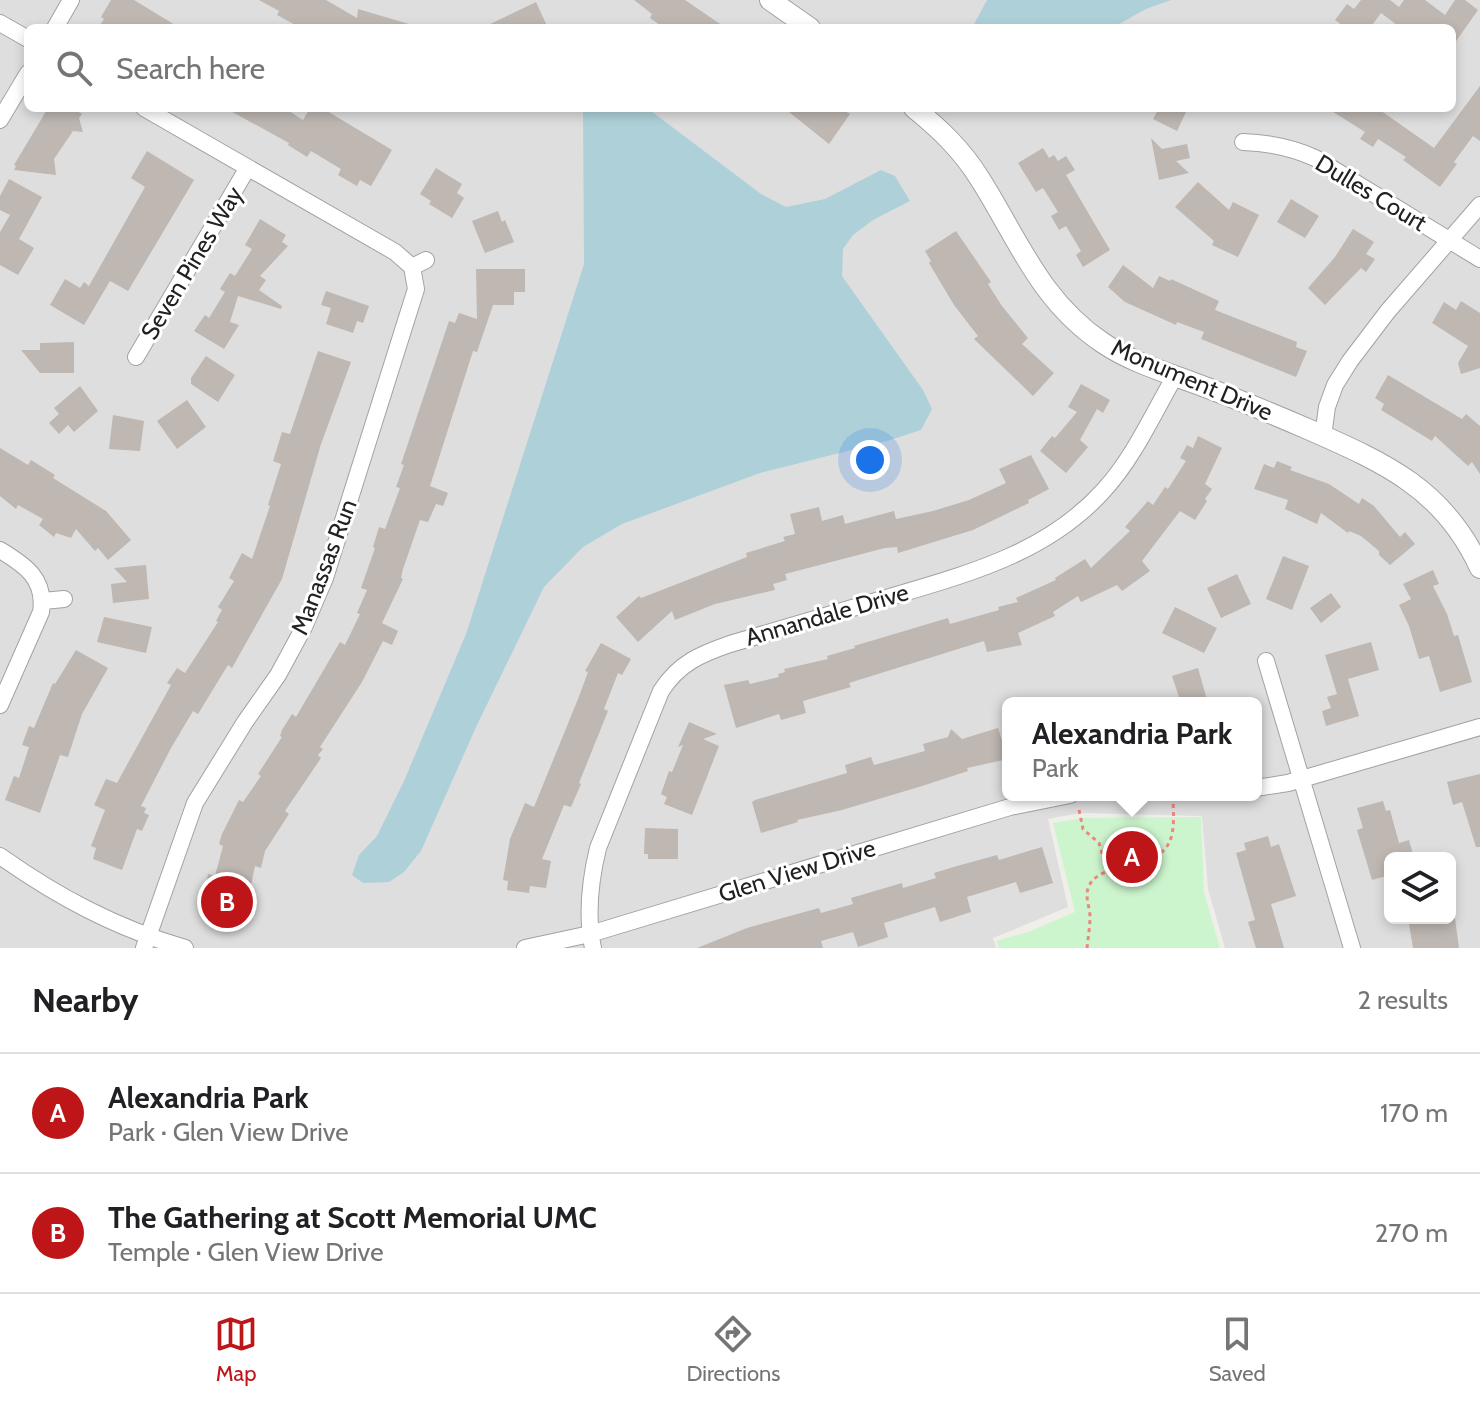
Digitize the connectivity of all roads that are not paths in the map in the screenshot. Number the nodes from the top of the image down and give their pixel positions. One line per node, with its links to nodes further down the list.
1 (71, 0): 4 (street)
2 (780, 3): 5 (street)
3 (0, 23): 6 (street)
4 (57, 24)
5 (805, 24)
6 (24, 37)
7 (24, 80): 10 (street)
8 (151, 112): 12 (street, Manassas Run)
9 (919, 112): 17 (street, Monument Drive)
10 (0, 120)
11 (1243, 142): 14 (street, Dulles Court)
12 (247, 169): 16 (street, Seven Pines Way); 31 (street, Manassas Run)
13 (1480, 205): 14 (street)
14 (1449, 240): 15 (street, Dulles Court); 18 (street)
15 (1480, 259)
16 (136, 357)
17 (1175, 376): 18 (street, Monument Drive); 30 (street, Annandale Drive)
18 (1323, 436): 20 (street, Monument Drive)
19 (0, 550): 22 (street)
20 (1480, 568)
21 (64, 599): 22 (street)
22 (43, 601): 24 (street)
23 (1266, 661): 26 (street)
24 (0, 705)
25 (1480, 727): 26 (street)
26 (1301, 779): 27 (street); 34 (street)
27 (1262, 787)
28 (1074, 801): 30 (street, Glen View Drive)
29 (0, 856): 31 (street)
30 (592, 941): 33 (street, Glen View Drive)
31 (146, 942): 32 (street)
32 (185, 948)
33 (525, 948)
34 (1352, 948)

